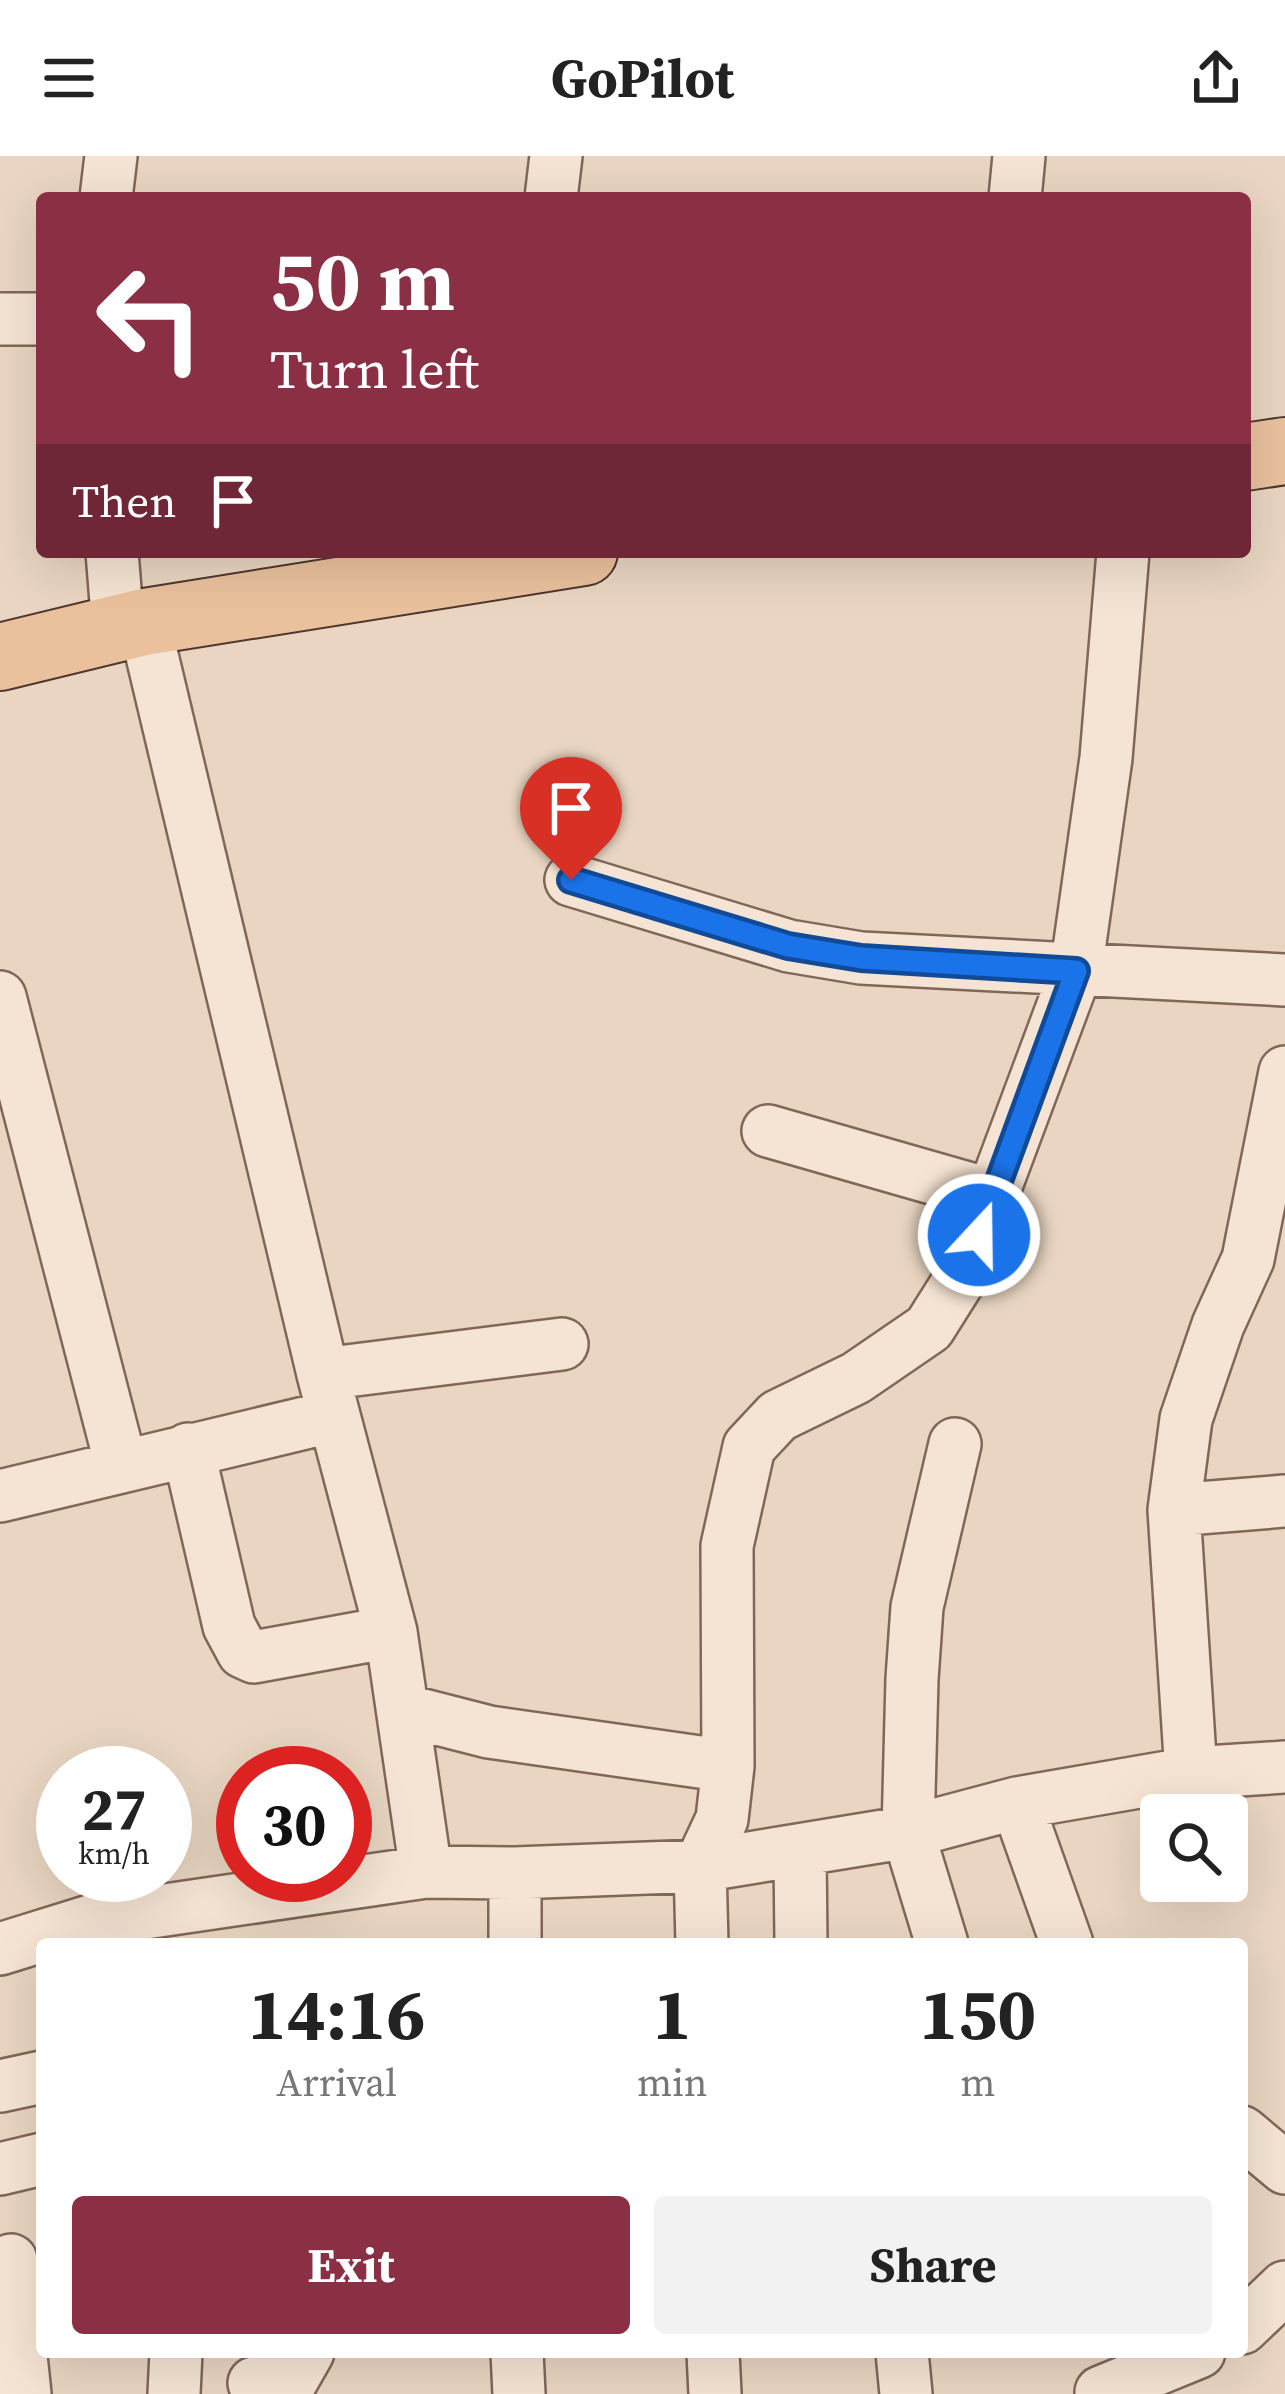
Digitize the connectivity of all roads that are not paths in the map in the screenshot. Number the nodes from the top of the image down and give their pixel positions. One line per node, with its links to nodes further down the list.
1 (111, 156): 4 (street)
2 (556, 156): 5 (street)
3 (1019, 156): 6 (street)
4 (107, 192)
5 (552, 192)
6 (1016, 192)
7 (0, 319): 8 (street)
8 (36, 319)
9 (1285, 452): 10 (main road)
10 (1251, 456)
11 (114, 558): 14 (street)
12 (539, 558): 14 (main road)
13 (1123, 558): 17 (street)
14 (131, 624): 15 (main road); 25 (street)
15 (0, 657)
16 (571, 880): 17 (street)
17 (1076, 971): 18 (street); 23 (street)
18 (1285, 980)
19 (0, 997): 20 (street)
20 (8, 1063): 28 (street)
21 (1285, 1072): 31 (street)
22 (768, 1131): 23 (street)
23 (995, 1196): 34 (street)
24 (562, 1344): 25 (street)
25 (328, 1395): 27 (street); 32 (street)
26 (955, 1444): 38 (street)
27 (188, 1449): 28 (street); 32 (street)
28 (121, 1465): 29 (street)
29 (0, 1496)
30 (1285, 1501): 31 (street)
31 (1174, 1510): 36 (street)
32 (391, 1632): 33 (street)
33 (403, 1710): 34 (street); 41 (street)
34 (728, 1766): 40 (street)
35 (1285, 1767): 36 (street)
36 (1191, 1773): 37 (street)
37 (1017, 1803): 38 (street); 49 (street)
38 (908, 1832): 39 (street); 48 (street)
39 (800, 1852): 40 (street); 47 (street)
40 (700, 1865): 42 (street); 46 (street)
41 (426, 1872): 42 (street); 43 (street)
42 (515, 1874): 45 (street)
43 (259, 1920): 44 (street)
44 (90, 1933)
45 (515, 1938)
46 (702, 1938)
47 (801, 1938)
48 (940, 1938)
49 (1064, 1938)
50 (36, 1943): 51 (street)
51 (0, 1949)
52 (36, 2078): 53 (street)
53 (0, 2086)
54 (1248, 2137): 56 (street)
55 (36, 2160): 57 (street)
56 (1285, 2168)
57 (0, 2169)
58 (18, 2258): 61 (street)
59 (1285, 2287): 60 (street)
60 (1248, 2322)
61 (9, 2337): 70 (street)
62 (176, 2358): 71 (street)
63 (305, 2358): 68 (street)
64 (517, 2358): 72 (street)
65 (713, 2358): 73 (street)
66 (903, 2358): 74 (street)
67 (1176, 2358): 69 (street)
68 (254, 2376)
69 (1097, 2379)
70 (25, 2394)
71 (174, 2394)
72 (519, 2394)
73 (715, 2394)
74 (906, 2394)

